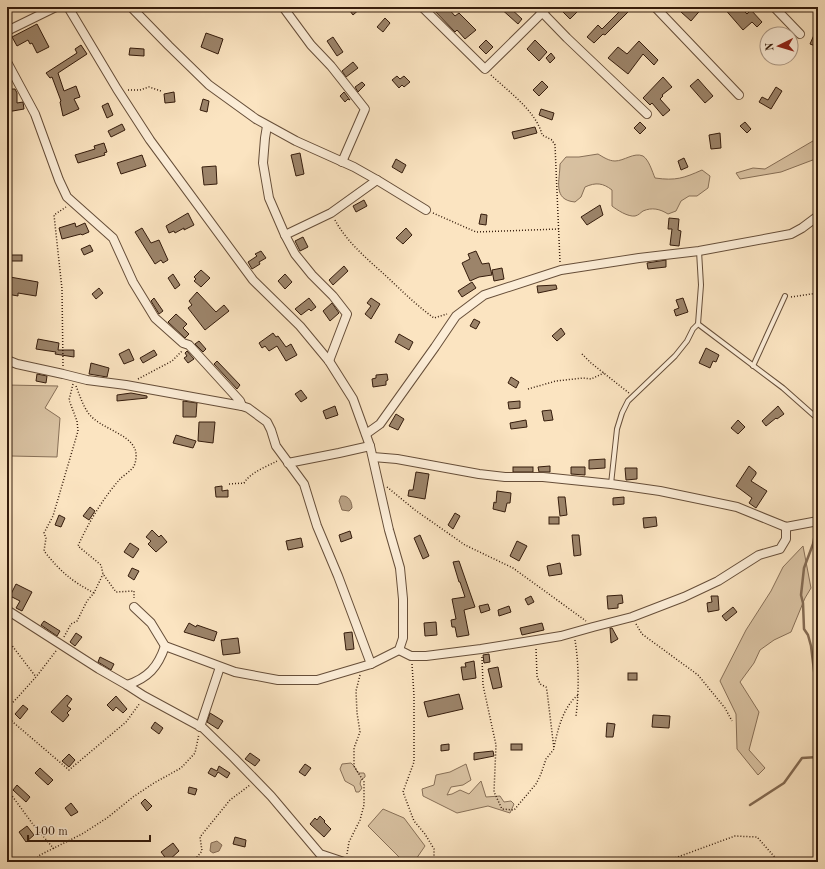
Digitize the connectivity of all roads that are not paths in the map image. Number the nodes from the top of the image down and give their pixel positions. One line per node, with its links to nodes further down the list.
1 (56, 7): 9 (street)
2 (68, 7): 24 (street)
3 (131, 7): 14 (street)
4 (283, 7): 15 (street)
5 (422, 7): 8 (street)
6 (655, 7): 12 (street)
7 (774, 7): 10 (street)
8 (543, 9): 13 (street)
9 (7, 31)
10 (800, 34)
11 (7, 62): 26 (street)
12 (739, 95)
13 (647, 114)
14 (267, 126): 15 (street); 19 (street)
15 (342, 162): 16 (street)
16 (377, 180): 17 (street); 19 (street)
17 (426, 210)
18 (818, 216): 20 (street)
19 (285, 235): 24 (street)
20 (699, 251): 22 (lane); 28 (street)
21 (785, 296): 25 (lane)
22 (698, 324): 25 (lane); 32 (lane)
23 (7, 360): 26 (street)
24 (329, 360): 28 (street)
25 (753, 366): 27 (lane)
26 (242, 406): 31 (street)
27 (818, 419)
28 (366, 434): 29 (street)
29 (370, 446): 30 (street); 31 (street)
30 (373, 457): 32 (street); 38 (street)
31 (286, 460): 39 (street)
32 (610, 484): 34 (street)
33 (818, 521): 34 (street)
34 (786, 527): 38 (street)
35 (134, 608): 37 (street)
36 (7, 610): 41 (street)
37 (165, 646): 40 (street); 41 (street)
38 (399, 650): 39 (street)
39 (372, 664): 40 (street)
40 (220, 667): 42 (street)
41 (127, 685): 42 (street)
42 (200, 727): 43 (street)
43 (346, 859)

